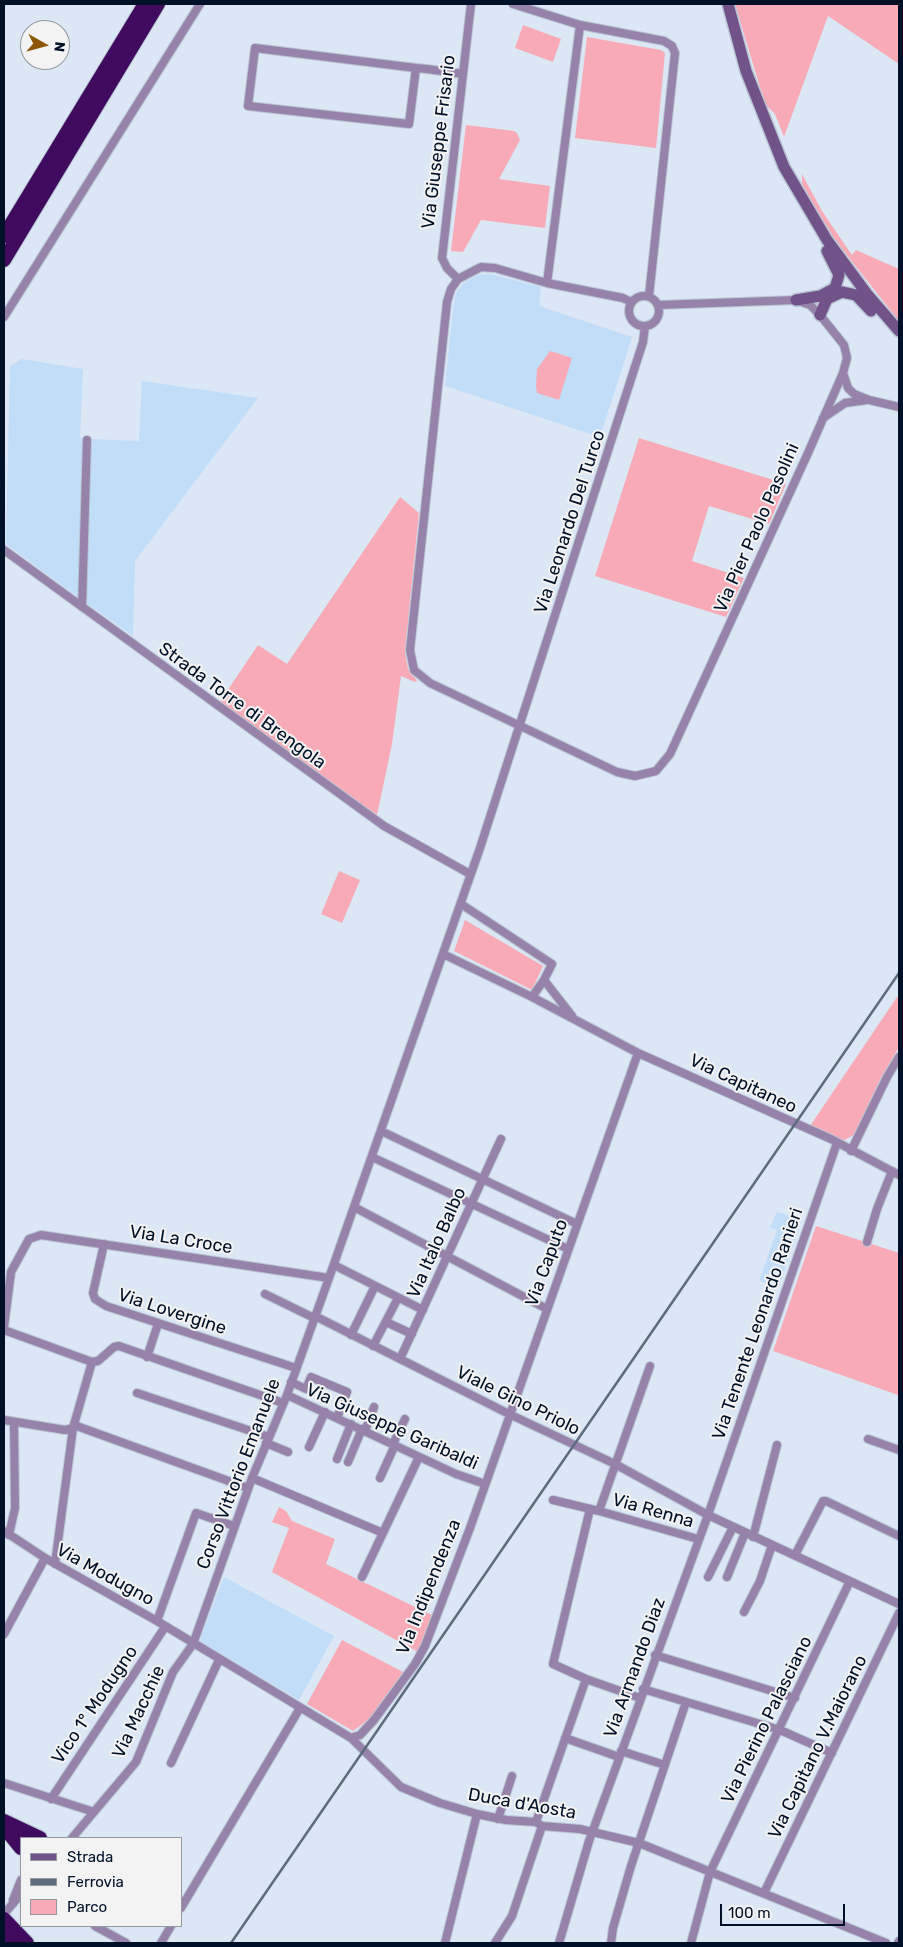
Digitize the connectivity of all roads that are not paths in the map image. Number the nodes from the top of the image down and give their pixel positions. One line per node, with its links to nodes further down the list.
1 (145, 4): 10 (highway)
2 (158, 4): 12 (highway)
3 (200, 4): 20 (street)
4 (471, 4): 9 (street, Via Giuseppe Frisario)
5 (513, 4): 7 (street)
6 (728, 4): 11 (main road)
7 (580, 25): 14 (street); 15 (street)
8 (416, 68): 8 (street); 9 (street)
9 (463, 74): 13 (street, Via Giuseppe Frisario)
10 (4, 236)
11 (826, 240): 16 (main road); 22 (main road)
12 (4, 260)
13 (458, 279): 14 (street); 30 (street, Via Pier Paolo Pasolini)
14 (547, 283): 17 (street)
15 (649, 296): 17 (street); 18 (street)
16 (796, 300): 18 (street); 19 (street, Via Pier Paolo Pasolini)
17 (631, 302): 21 (street)
18 (658, 305): 21 (street)
19 (820, 315): 22 (main road); 23 (street, Via Pier Paolo Pasolini)
20 (4, 317)
21 (646, 326): 30 (street, Via Leonardo Del Turco)
22 (898, 329)
23 (842, 373): 24 (street); 26 (street, Via Pier Paolo Pasolini)
24 (869, 400): 25 (street); 26 (street)
25 (899, 406)
26 (823, 418): 30 (street, Via Pier Paolo Pasolini)
27 (87, 440): 29 (street)
28 (4, 550): 29 (street, Strada Torre di Brengola)
29 (82, 606): 31 (street, Strada Torre di Brengola)
30 (519, 726): 31 (street, Via Leonardo Del Turco)
31 (470, 874): 32 (street, Via Leonardo Del Turco)
32 (461, 904): 33 (street, Via Leonardo Del Turco); 34 (street)
33 (443, 954): 35 (street, Via Capitaneo); 39 (street, Corso Vittorio Emanuele)
34 (544, 980): 35 (street); 36 (street)
35 (532, 997): 36 (street, Via Capitaneo)
36 (575, 1019): 37 (street, Via Capitaneo)
37 (638, 1053): 41 (street, Via Capitaneo); 48 (street, Via Caputo)
38 (899, 1057): 42 (street)
39 (381, 1131): 43 (street, Corso Vittorio Emanuele); 45 (street)
40 (500, 1139): 45 (street, Via Italo Balbo)
41 (837, 1143): 42 (street, Via Capitaneo); 103 (street, Via Tenente Leonardo Ranieri)
42 (851, 1151): 44 (street, Via Capitaneo)
43 (372, 1157): 46 (street); 47 (street, Corso Vittorio Emanuele)
44 (896, 1173): 49 (street)
45 (482, 1179): 46 (street, Via Italo Balbo); 48 (street)
46 (471, 1204): 51 (street); 52 (street, Via Italo Balbo)
47 (354, 1207): 52 (street); 53 (street, Corso Vittorio Emanuele)
48 (577, 1224): 51 (street, Via Caputo)
49 (867, 1242)
50 (104, 1244): 54 (street, Via La Croce); 62 (street, Via Lovergine); 63 (street, Via La Croce)
51 (568, 1249): 58 (street, Via Caputo)
52 (447, 1256): 58 (street); 59 (street, Via Italo Balbo)
53 (334, 1265): 54 (street, Corso Vittorio Emanuele); 55 (street)
54 (329, 1278): 60 (street, Corso Vittorio Emanuele)
55 (375, 1286): 57 (street); 65 (street)
56 (265, 1294): 60 (street, Viale Gino Priolo)
57 (398, 1298): 59 (street); 61 (street)
58 (547, 1309): 77 (street, Via Caputo)
59 (423, 1310): 64 (street, Via Italo Balbo)
60 (314, 1317): 65 (street, Viale Gino Priolo); 71 (street, Corso Vittorio Emanuele)
61 (386, 1322): 64 (street); 66 (street)
62 (158, 1324): 67 (street); 71 (street, Via Lovergine)
63 (4, 1328): 69 (street)
64 (412, 1334): 68 (street, Via Italo Balbo)
65 (351, 1335): 66 (street, Viale Gino Priolo)
66 (373, 1346): 68 (street, Viale Gino Priolo)
67 (147, 1357): 69 (street, Via Giuseppe Garibaldi); 74 (street, Via Giuseppe Garibaldi)
68 (400, 1359): 77 (street, Viale Gino Priolo)
69 (92, 1362): 83 (street)
70 (650, 1366): 95 (street)
71 (296, 1368): 72 (street, Corso Vittorio Emanuele)
72 (291, 1382): 74 (street, Corso Vittorio Emanuele); 78 (street)
73 (137, 1393): 86 (street)
74 (285, 1399): 76 (street, Via Giuseppe Garibaldi); 86 (street, Corso Vittorio Emanuele)
75 (374, 1407): 84 (street)
76 (325, 1412): 78 (street, Via Giuseppe Garibaldi); 89 (street)
77 (510, 1414): 95 (street, Viale Gino Priolo); 98 (street, Via Caputo)
78 (337, 1418): 82 (street, Via Giuseppe Garibaldi)
79 (4, 1420): 81 (street)
80 (405, 1420): 87 (street)
81 (14, 1424): 83 (street); 106 (street)
82 (351, 1424): 84 (street, Via Giuseppe Garibaldi); 93 (street)
83 (74, 1427): 99 (street); 115 (street)
84 (363, 1430): 87 (street, Via Giuseppe Garibaldi); 94 (street)
85 (868, 1439): 90 (street)
86 (268, 1440): 91 (street); 96 (street, Corso Vittorio Emanuele)
87 (394, 1445): 92 (street, Via Giuseppe Garibaldi); 97 (street)
88 (777, 1445): 110 (street)
89 (309, 1447)
90 (899, 1450)
91 (288, 1452)
92 (420, 1457): 98 (street, Via Giuseppe Garibaldi); 107 (street)
93 (337, 1459)
94 (348, 1462)
95 (615, 1464): 101 (street); 103 (street, Viale Gino Priolo)
96 (252, 1478): 99 (street, Corso Vittorio Emanuele); 107 (street)
97 (380, 1478)
98 (485, 1484): 136 (street, Via Indipendenza)
99 (248, 1488): 104 (street, Corso Vittorio Emanuele)
100 (553, 1500): 102 (street, Via Renna)
101 (599, 1511): 102 (street, Via Renna); 111 (street, Via Renna)
102 (589, 1513): 129 (street)
103 (708, 1515): 105 (street, Viale Gino Priolo); 111 (street, Via Armando Diaz)
104 (234, 1526): 123 (street); 126 (street, Corso Vittorio Emanuele)
105 (733, 1527): 108 (street, Viale Gino Priolo); 118 (street)
106 (6, 1533): 114 (street, Via Modugno)
107 (383, 1533): 116 (street)
108 (745, 1533): 110 (street, Viale Gino Priolo); 117 (street)
109 (899, 1536): 113 (street)
110 (753, 1537): 112 (street, Viale Gino Priolo)
111 (698, 1539): 127 (street, Via Armando Diaz)
112 (772, 1545): 113 (street, Viale Gino Priolo); 121 (street)
113 (795, 1555): 119 (street, Viale Gino Priolo)
114 (45, 1558): 115 (street, Via Modugno); 125 (street)
115 (55, 1564): 123 (street, Via Modugno)
116 (362, 1577)
117 (727, 1577)
118 (708, 1578)
119 (850, 1581): 120 (street, Viale Gino Priolo); 132 (street, Via Pierino Palasciano)
120 (899, 1604)
121 (744, 1612)
122 (899, 1613): 138 (street, Via Capitano V.Maiorano)
123 (157, 1621): 124 (street, Via Modugno)
124 (165, 1627): 126 (street, Via Modugno); 144 (street, Vico 1° Modugno)
125 (4, 1634)
126 (193, 1644): 128 (street, Via Modugno); 145 (street, Via Macchie)
127 (655, 1655): 130 (street, Via Armando Diaz); 132 (street)
128 (219, 1660): 134 (street, Via Modugno); 140 (street)
129 (586, 1679): 131 (street); 137 (street)
130 (643, 1689): 131 (street, Via Armando Diaz); 133 (street)
131 (640, 1698): 139 (street, Via Armando Diaz)
132 (795, 1698): 135 (street, Via Pierino Palasciano)
133 (686, 1702): 135 (street); 141 (street)
134 (300, 1708): 136 (street, Duca d'Aosta); 161 (street)
135 (780, 1730): 138 (street); 156 (street, Via Pierino Palasciano)
136 (351, 1738): 146 (street, Duca d'Aosta)
137 (565, 1738): 139 (street); 149 (street)
138 (832, 1753): 158 (street, Via Capitano V.Maiorano)
139 (620, 1754): 141 (street); 151 (street, Via Armando Diaz)
140 (171, 1763)
141 (665, 1766): 154 (street)
142 (512, 1776): 147 (street)
143 (4, 1783): 144 (street)
144 (50, 1799): 145 (street)
145 (94, 1812): 152 (street, Via Macchie)
146 (477, 1814): 147 (street, Duca d'Aosta); 171 (street)
147 (498, 1819): 149 (street, Duca d'Aosta)
148 (4, 1820): 153 (highway)
149 (539, 1824): 151 (street, Duca d'Aosta); 172 (street)
150 (4, 1828): 155 (highway)
151 (592, 1832): 154 (street, Duca d'Aosta); 173 (street, Via Armando Diaz)
152 (74, 1836)
153 (38, 1837)
154 (639, 1843): 156 (street, Duca d'Aosta); 174 (street)
155 (20, 1847)
156 (710, 1872): 158 (street, Duca d'Aosta); 175 (street, Via Pierino Palasciano)
157 (20, 1882): 160 (street)
158 (764, 1893): 176 (street, Duca d'Aosta)
159 (20, 1895): 160 (street)
160 (11, 1904): 162 (street)
161 (182, 1906)
162 (4, 1914)
163 (4, 1918): 168 (highway)
164 (97, 1927): 169 (street)
165 (170, 1927): 170 (street)
166 (4, 1936): 167 (highway)
167 (12, 1943)
168 (27, 1943)
169 (126, 1943)
170 (160, 1943)
171 (445, 1943)
172 (494, 1943)
173 (560, 1943)
174 (611, 1943)
175 (692, 1943)
176 (886, 1943)

